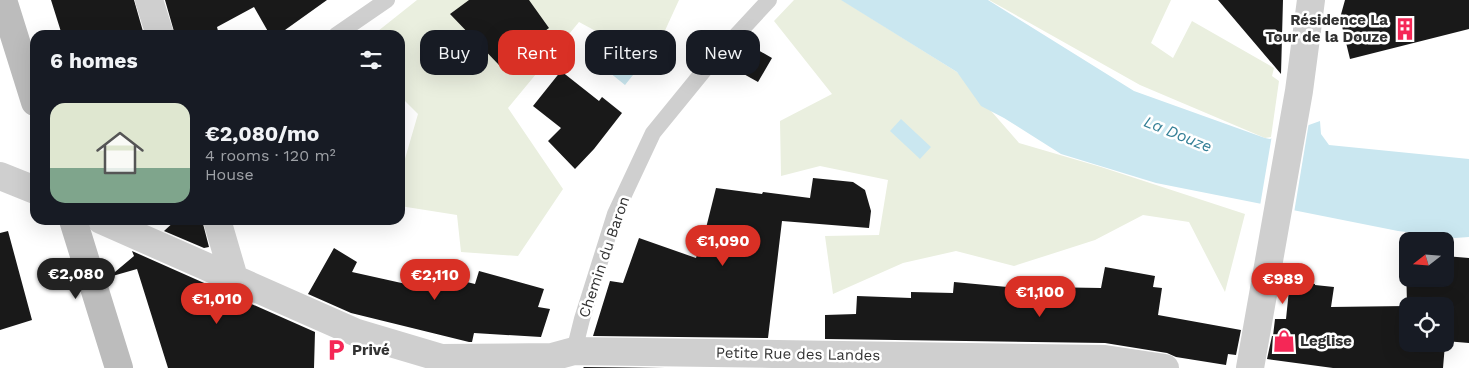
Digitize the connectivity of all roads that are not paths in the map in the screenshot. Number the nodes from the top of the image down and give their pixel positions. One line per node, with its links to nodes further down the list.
1 (3, 0): 8 (main road)
2 (149, 0): 6 (street)
3 (769, 0): 15 (lane, Chemin du Baron)
4 (1311, 0): 19 (street)
5 (384, 1): 7 (lane)
6 (158, 30)
7 (343, 30)
8 (30, 86)
9 (0, 176): 10 (street)
10 (30, 188)
11 (75, 225): 17 (main road)
12 (112, 225): 14 (street, Petite Rue des Landes)
13 (218, 225): 14 (street)
14 (234, 278): 15 (street, Petite Rue des Landes)
15 (559, 359): 16 (street, Petite Rue des Landes)
16 (1018, 362): 18 (street, Petite Rue des Landes)
17 (119, 368)
18 (1165, 368)
19 (1250, 368)

